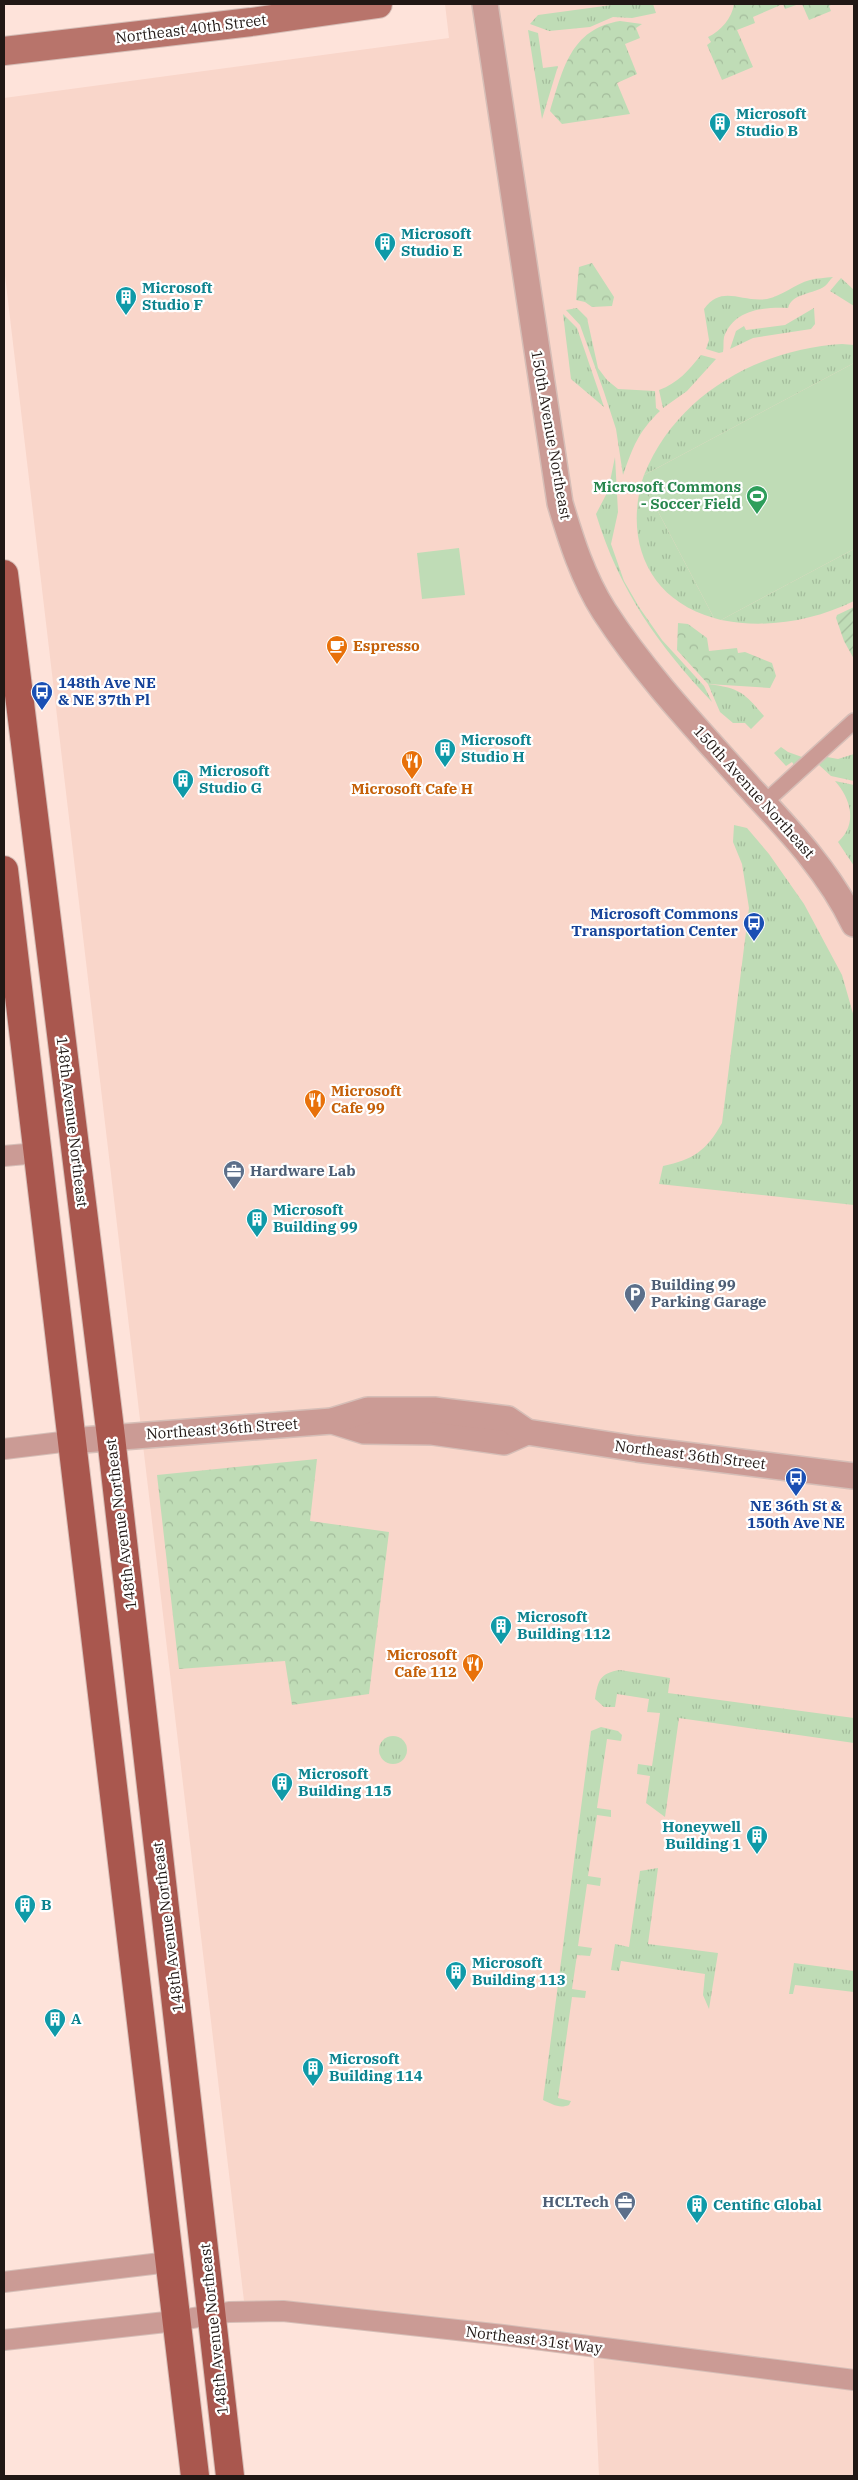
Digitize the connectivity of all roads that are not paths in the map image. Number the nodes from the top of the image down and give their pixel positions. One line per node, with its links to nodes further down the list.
1 (378, 4): 3 (main road, Northeast 40th Street)
2 (486, 4): 7 (street, 150th Avenue Northeast)
3 (4, 51)
4 (4, 574): 5 (main road, 148th Avenue Northeast)
5 (9, 655): 12 (main road, 148th Avenue Northeast)
6 (854, 721): 7 (street)
7 (764, 803): 9 (street, 150th Avenue Northeast)
8 (4, 870): 10 (main road)
9 (854, 924)
10 (37, 1153): 11 (street); 13 (main road)
11 (4, 1156)
12 (111, 1437): 13 (street, Northeast 36th Street); 15 (street, Northeast 36th Street); 18 (main road, 148th Avenue Northeast)
13 (70, 1441): 14 (street); 16 (main road)
14 (4, 1449)
15 (854, 1476)
16 (169, 2262): 17 (street); 19 (main road)
17 (4, 2282)
18 (213, 2314): 19 (street, Northeast 31st Way); 21 (street, Northeast 31st Way); 23 (main road, 148th Avenue Northeast)
19 (175, 2321): 20 (street, Northeast 31st Way); 22 (main road)
20 (4, 2340)
21 (854, 2380)
22 (195, 2476)
23 (230, 2476)

